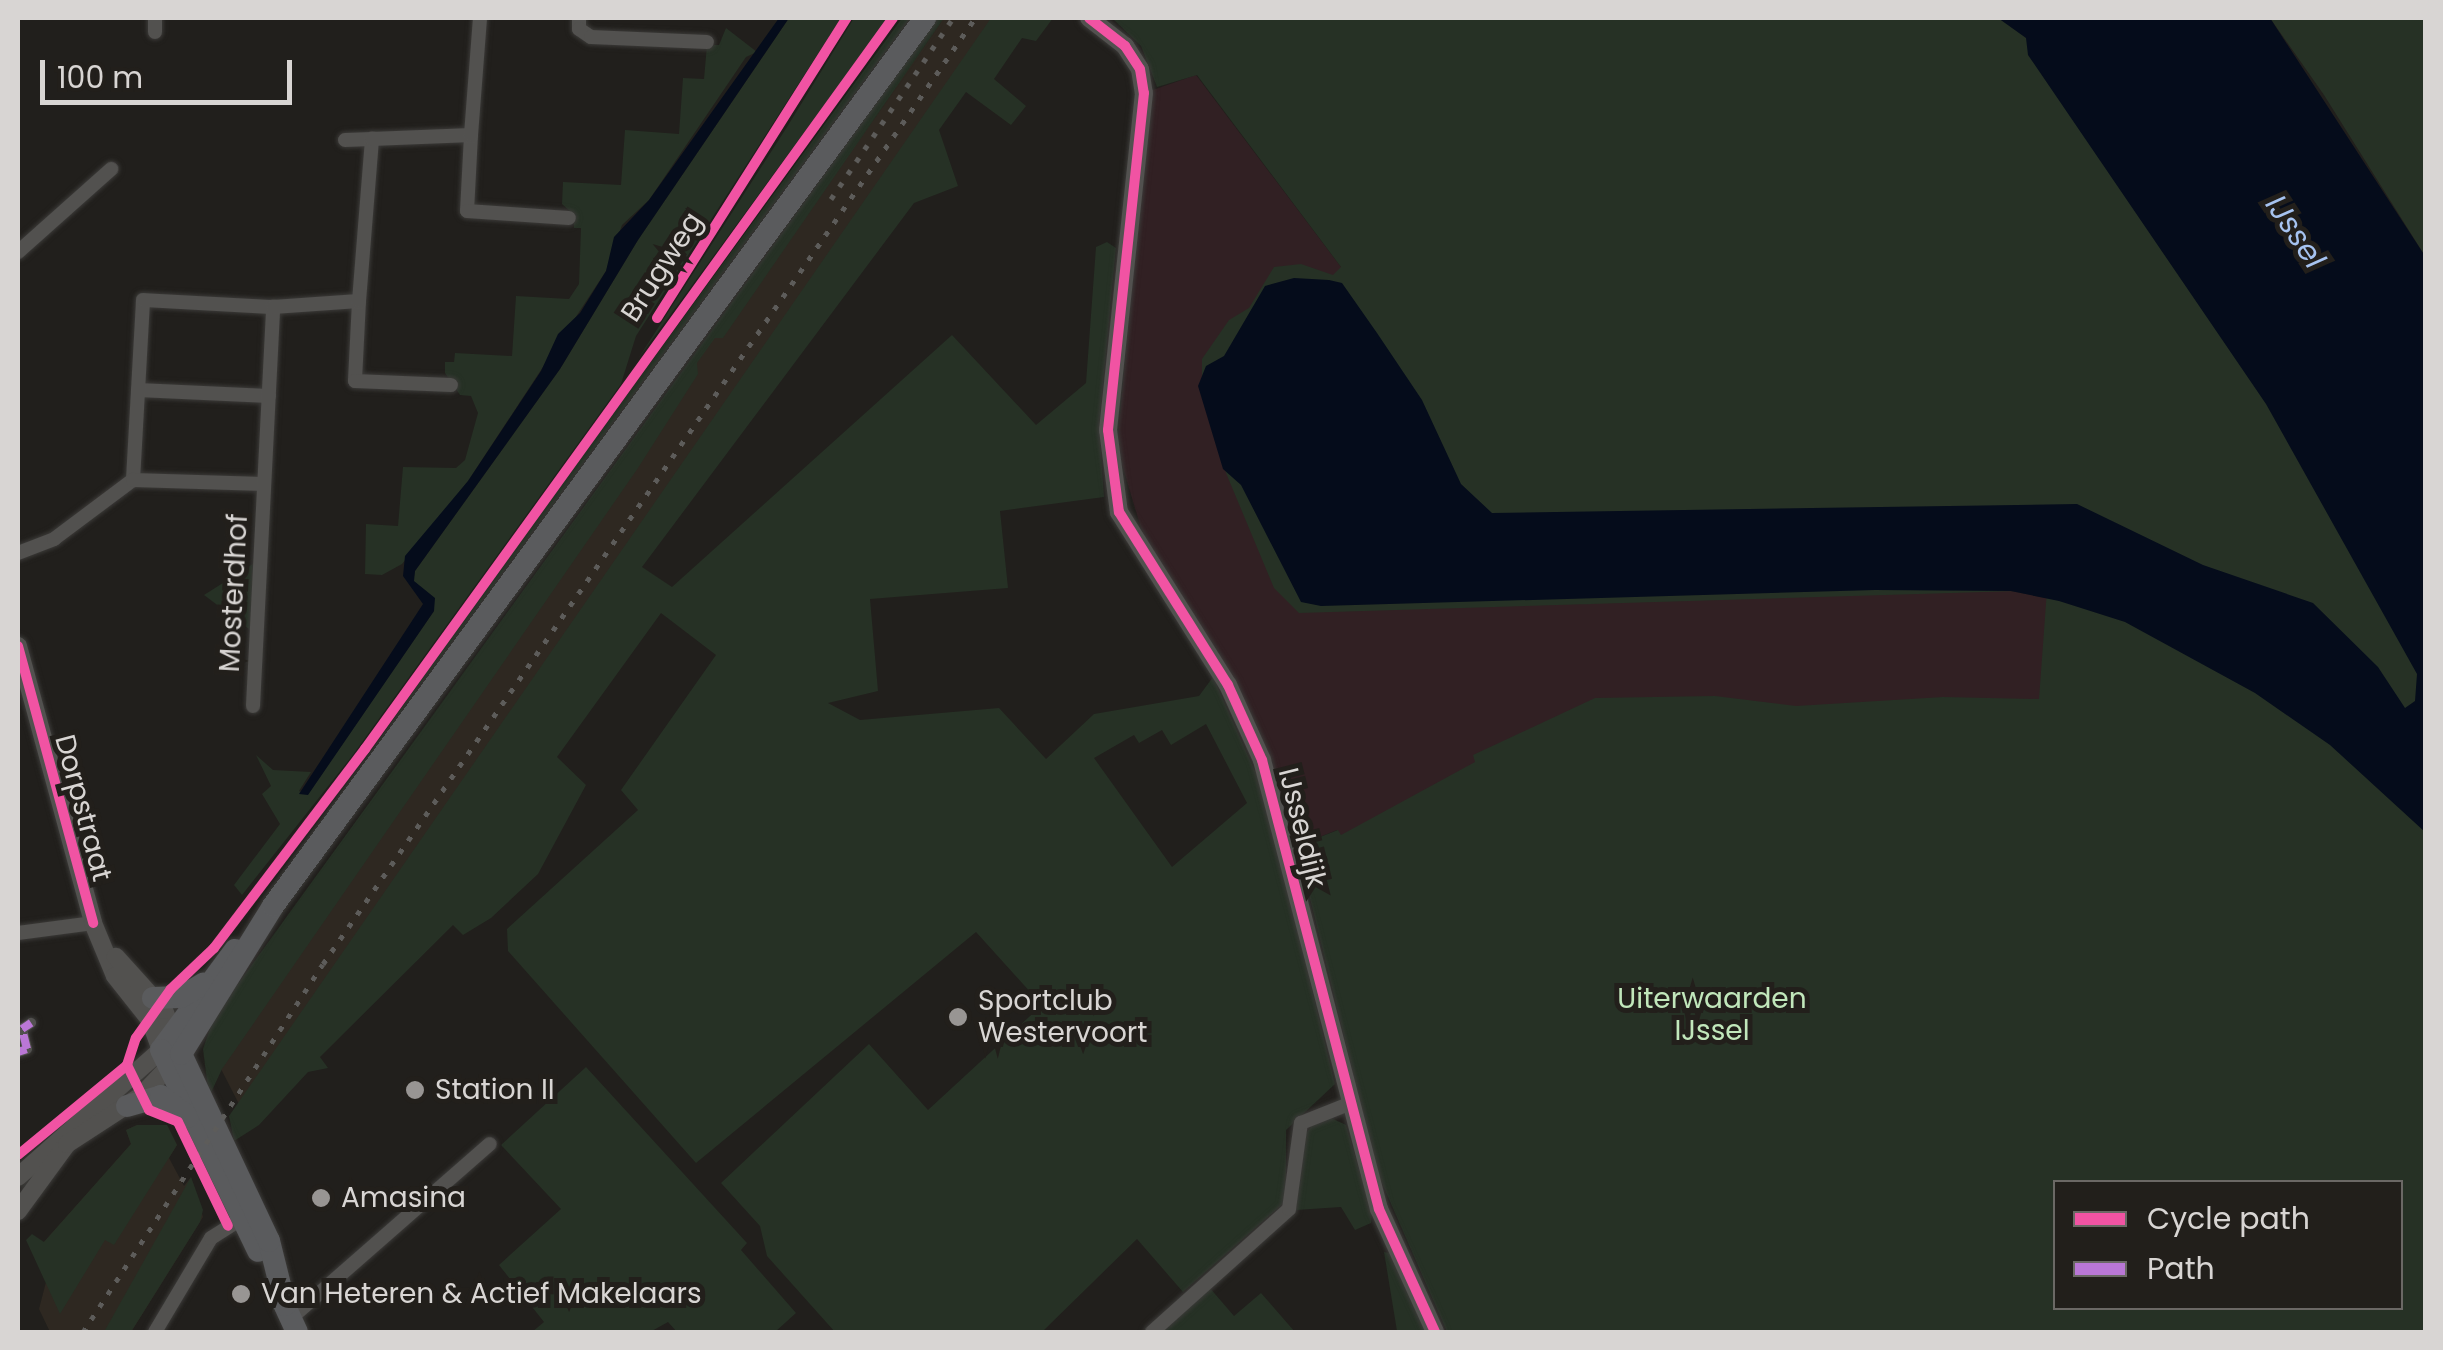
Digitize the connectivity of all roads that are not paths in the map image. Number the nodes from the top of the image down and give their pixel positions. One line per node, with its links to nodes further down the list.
1 (480, 18): 6 (street)
2 (579, 18): 5 (street)
3 (925, 18): 23 (main road)
4 (1088, 18): 32 (street, IJsseldijk)
5 (707, 42)
6 (471, 135): 7 (street); 10 (street)
7 (372, 139): 8 (street); 12 (street)
8 (345, 140)
9 (112, 169): 11 (street)
10 (569, 218)
11 (18, 252)
12 (359, 302): 13 (street); 14 (street)
13 (273, 307): 15 (street); 16 (street, Mosterdhof)
14 (451, 385)
15 (138, 390): 16 (street); 17 (street)
16 (268, 396): 18 (street, Mosterdhof)
17 (133, 480): 18 (street, Mosterdhof); 19 (street)
18 (264, 484): 22 (street, Mosterdhof)
19 (18, 553)
20 (18, 646): 21 (street, Dorpstraat)
21 (20, 668): 24 (street, Dorpstraat)
22 (253, 706)
23 (273, 906): 26 (main road); 28 (main road)
24 (93, 923): 25 (street); 27 (street, Dorpstraat); 30 (street, Dorpstraat)
25 (18, 933)
26 (210, 978): 27 (main road); 30 (main road)
27 (154, 998): 30 (street, Dorpstraat)
28 (209, 1013): 30 (main road); 34 (main road)
29 (31, 1023): 31 (street)
30 (171, 1050): 33 (street); 34 (main road, Dorpstraat); 36 (street)
31 (18, 1052)
32 (1349, 1104): 41 (street); 42 (street, IJsseldijk)
33 (126, 1106): 34 (main road); 37 (street)
34 (198, 1118): 38 (main road, Dorpstraat)
35 (490, 1144): 39 (street, Dorpstraat)
36 (18, 1177)
37 (18, 1211)
38 (248, 1215): 39 (main road, Dorpstraat); 40 (street)
39 (291, 1318)
40 (155, 1332)
41 (1152, 1332)
42 (1434, 1332)

